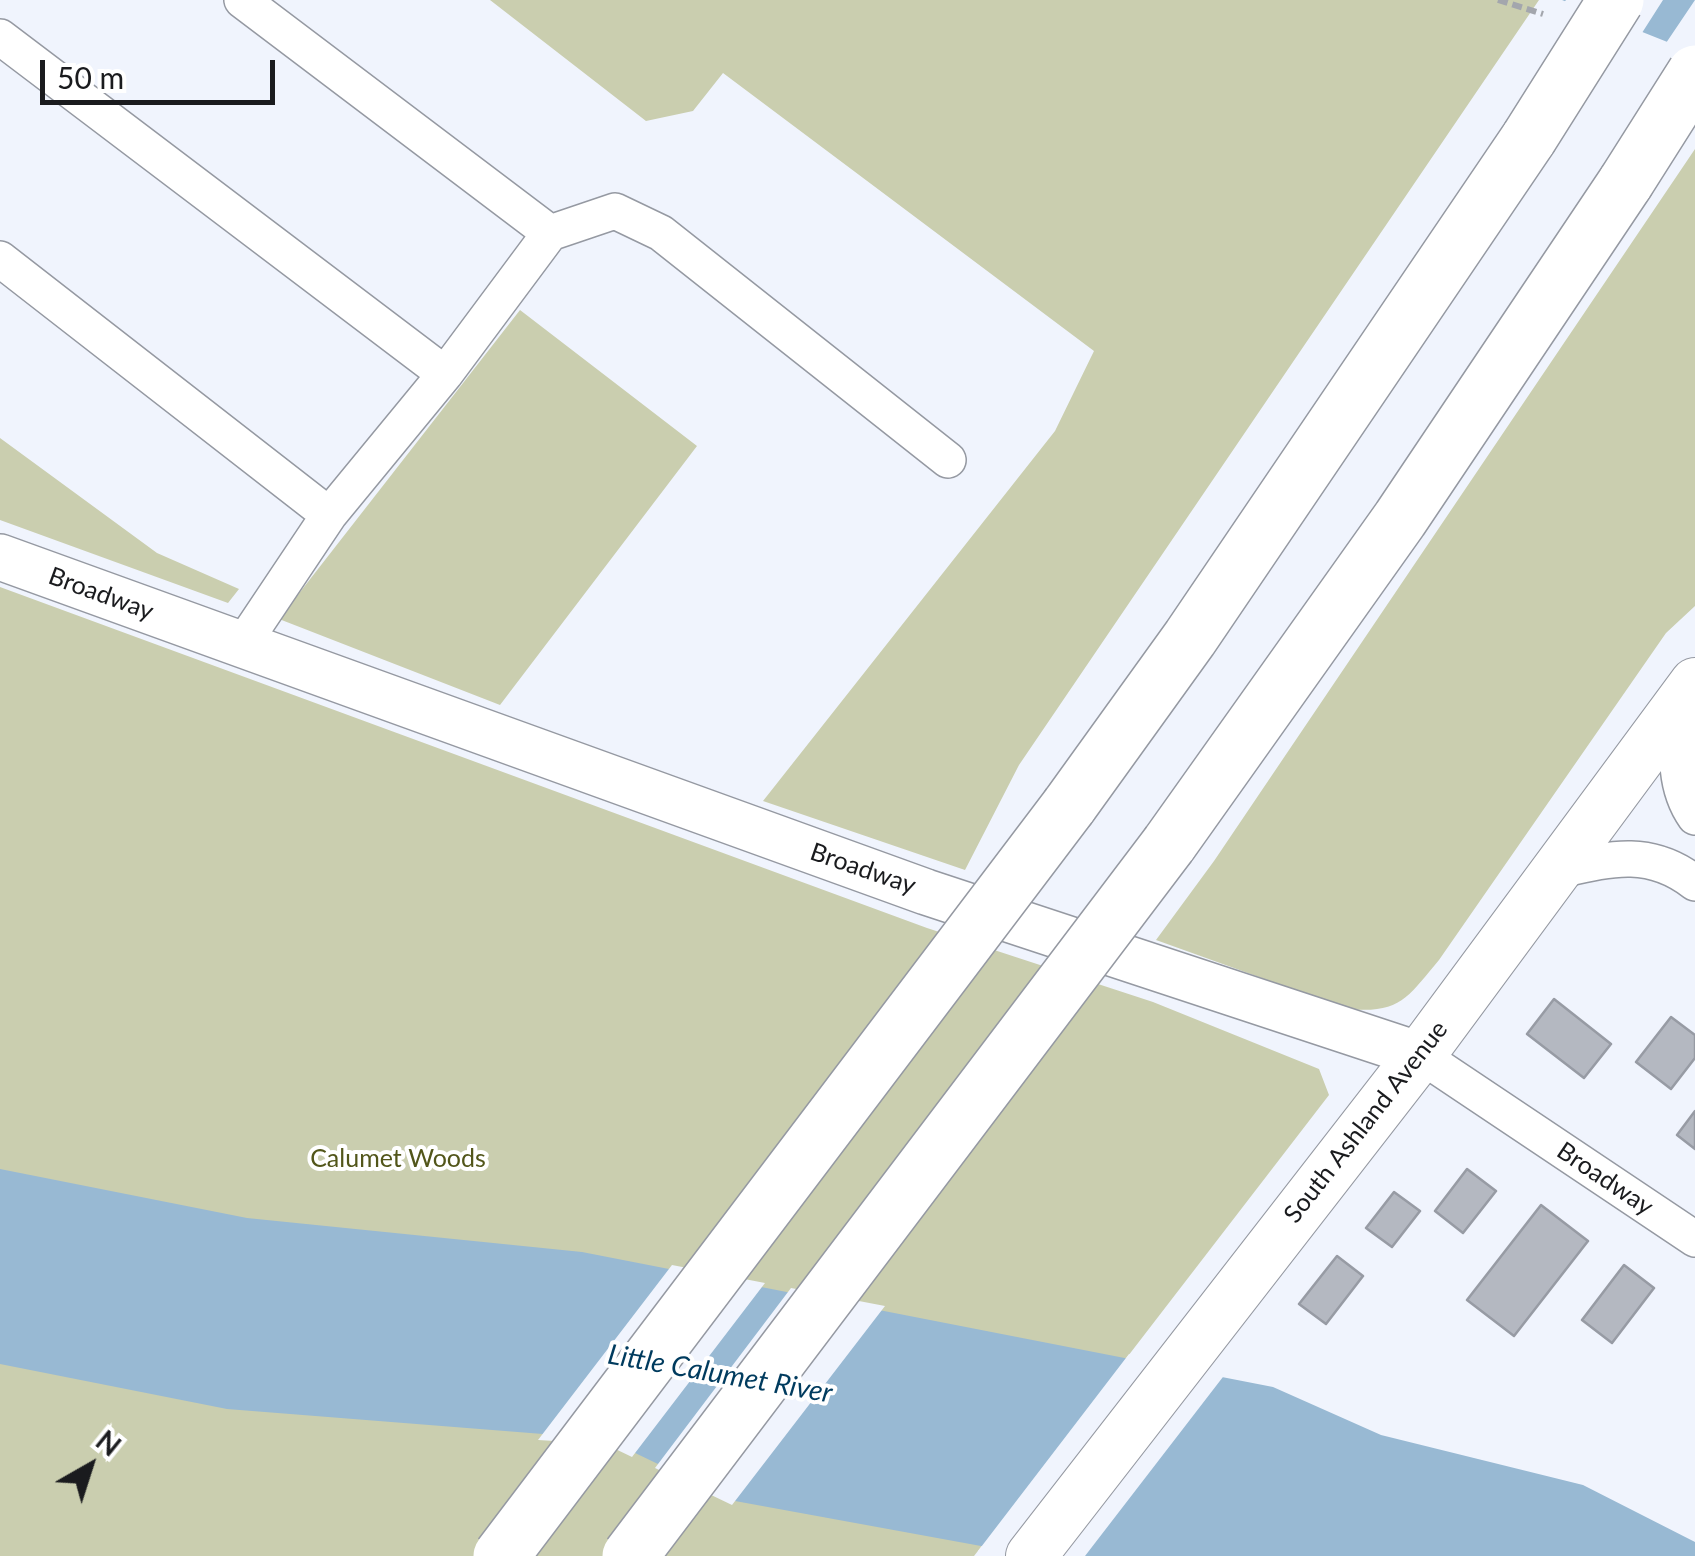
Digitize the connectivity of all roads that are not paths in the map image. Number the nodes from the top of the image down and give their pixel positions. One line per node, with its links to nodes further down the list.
1 (242, 0): 5 (street)
2 (1616, 0): 18 (highway, bridge)
3 (0, 37): 7 (street)
4 (1695, 73): 19 (highway, bridge)
5 (550, 234): 7 (street); 8 (street)
6 (0, 259): 9 (street)
7 (445, 374): 9 (street)
8 (948, 460)
9 (329, 515): 11 (street)
10 (0, 558): 11 (street, Broadway)
11 (242, 645): 16 (street, Broadway)
12 (1688, 693): 13 (street); 14 (main road, South Ashland Avenue)
13 (1695, 817)
14 (1556, 871): 15 (street); 16 (main road, South Ashland Avenue)
15 (1695, 883)
16 (1420, 1055): 17 (street, Broadway); 20 (main road, South Ashland Avenue)
17 (1695, 1239)
18 (501, 1556)
19 (630, 1556)
20 (1031, 1556)

